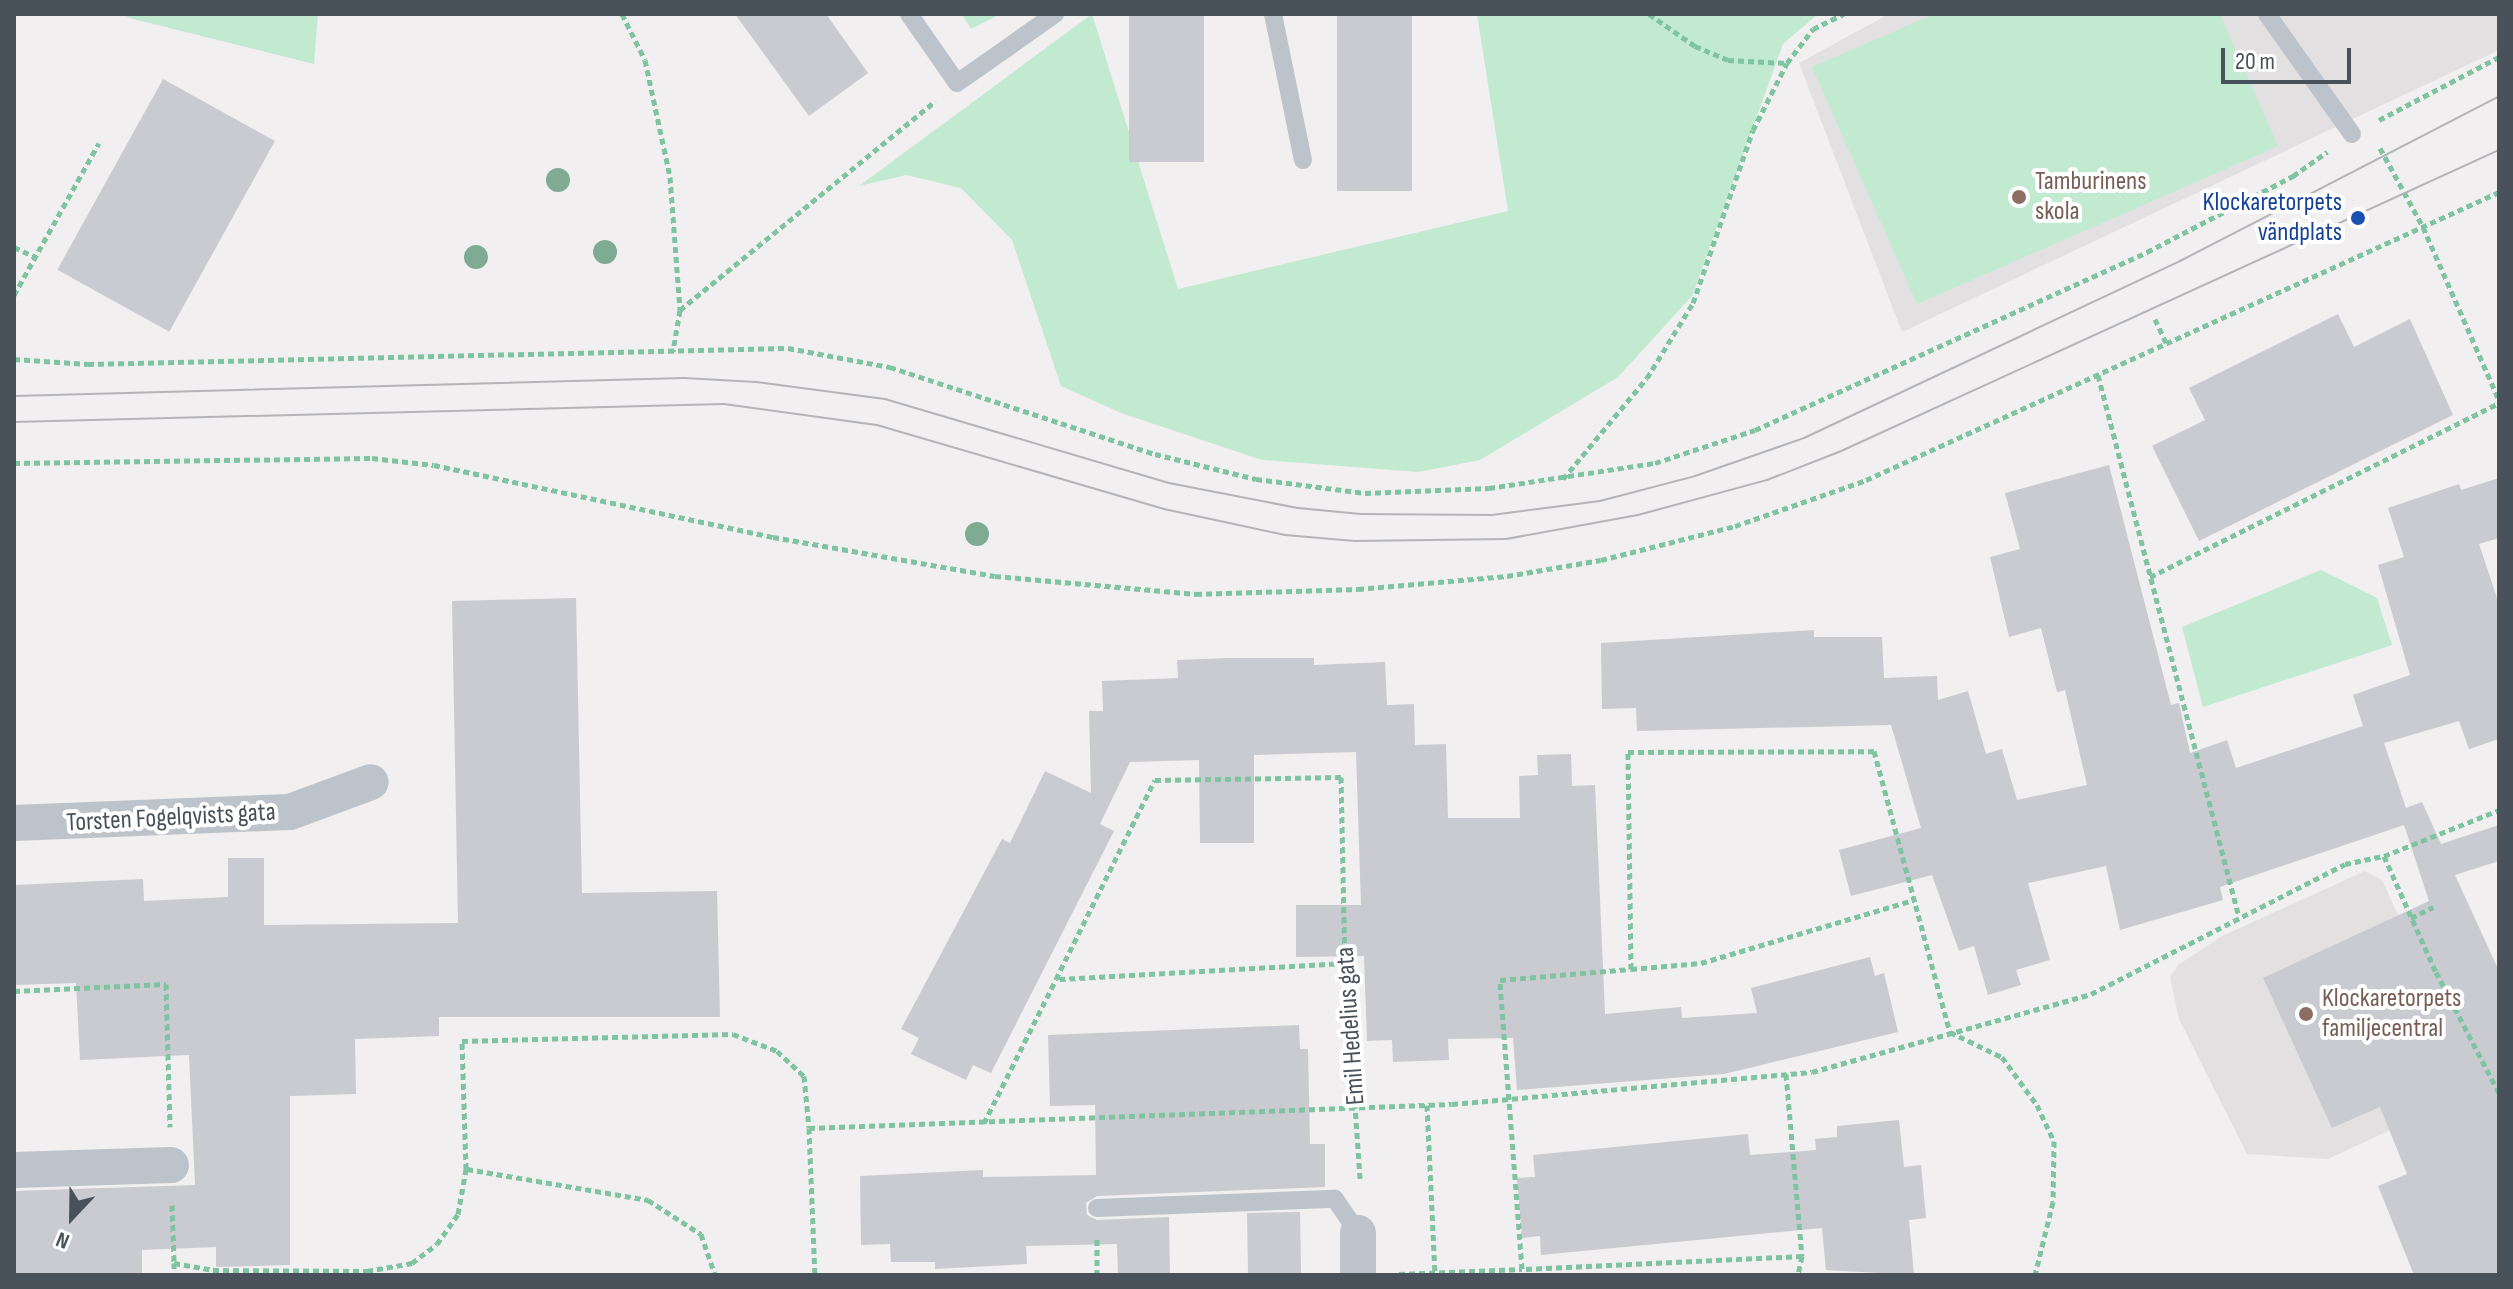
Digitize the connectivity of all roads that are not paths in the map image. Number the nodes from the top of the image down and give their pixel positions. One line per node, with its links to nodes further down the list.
1 (909, 14): 2 (lane)
2 (1055, 14)
3 (1273, 14): 6 (lane)
4 (2267, 14): 5 (lane)
5 (2360, 130)
6 (1303, 160)
7 (371, 782): 8 (street, Torsten Fogelqvists gata)
8 (14, 823)
9 (171, 1165): 10 (street)
10 (14, 1170)
11 (1097, 1208): 12 (lane)
12 (1358, 1233): 13 (street)
13 (1358, 1275)

